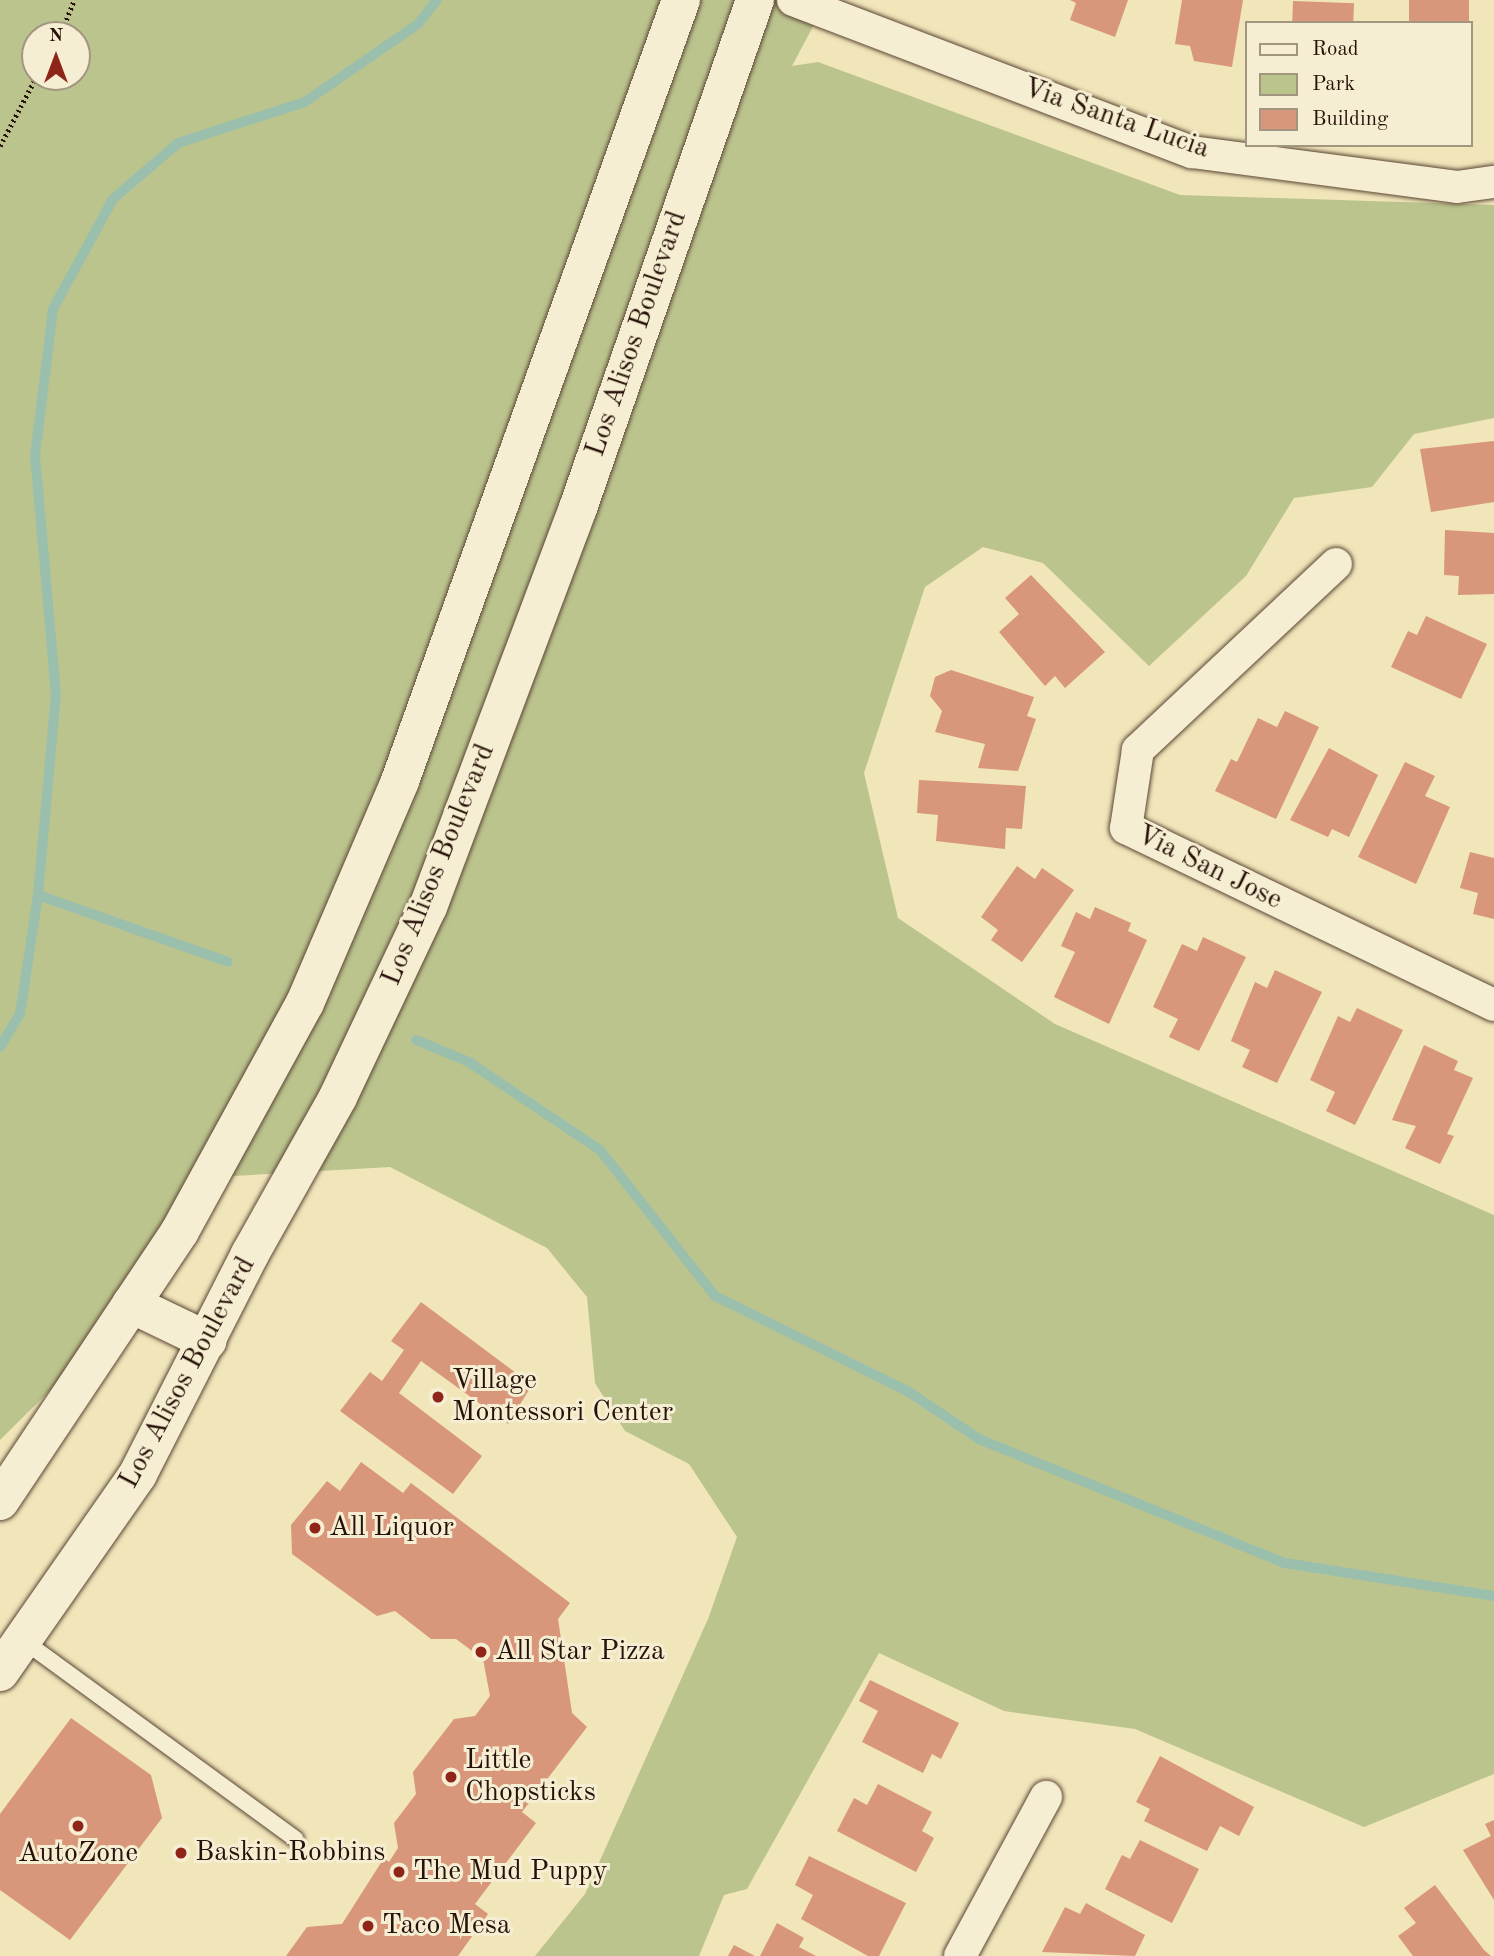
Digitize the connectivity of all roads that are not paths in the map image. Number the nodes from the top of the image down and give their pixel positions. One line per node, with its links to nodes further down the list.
1 (681, 0): 7 (main road)
2 (755, 0): 8 (main road, Los Alisos Boulevard)
3 (793, 0): 4 (street, Via Santa Lucia)
4 (1494, 182)
5 (1336, 564): 6 (street, Via San Jose)
6 (1494, 1005)
7 (131, 1304): 8 (main road); 9 (main road)
8 (208, 1341): 10 (main road, Los Alisos Boulevard)
9 (0, 1501)
10 (24, 1641): 11 (main road, Los Alisos Boulevard); 13 (lane)
11 (0, 1672)
12 (1046, 1797): 14 (street)
13 (296, 1839)
14 (960, 1956)

